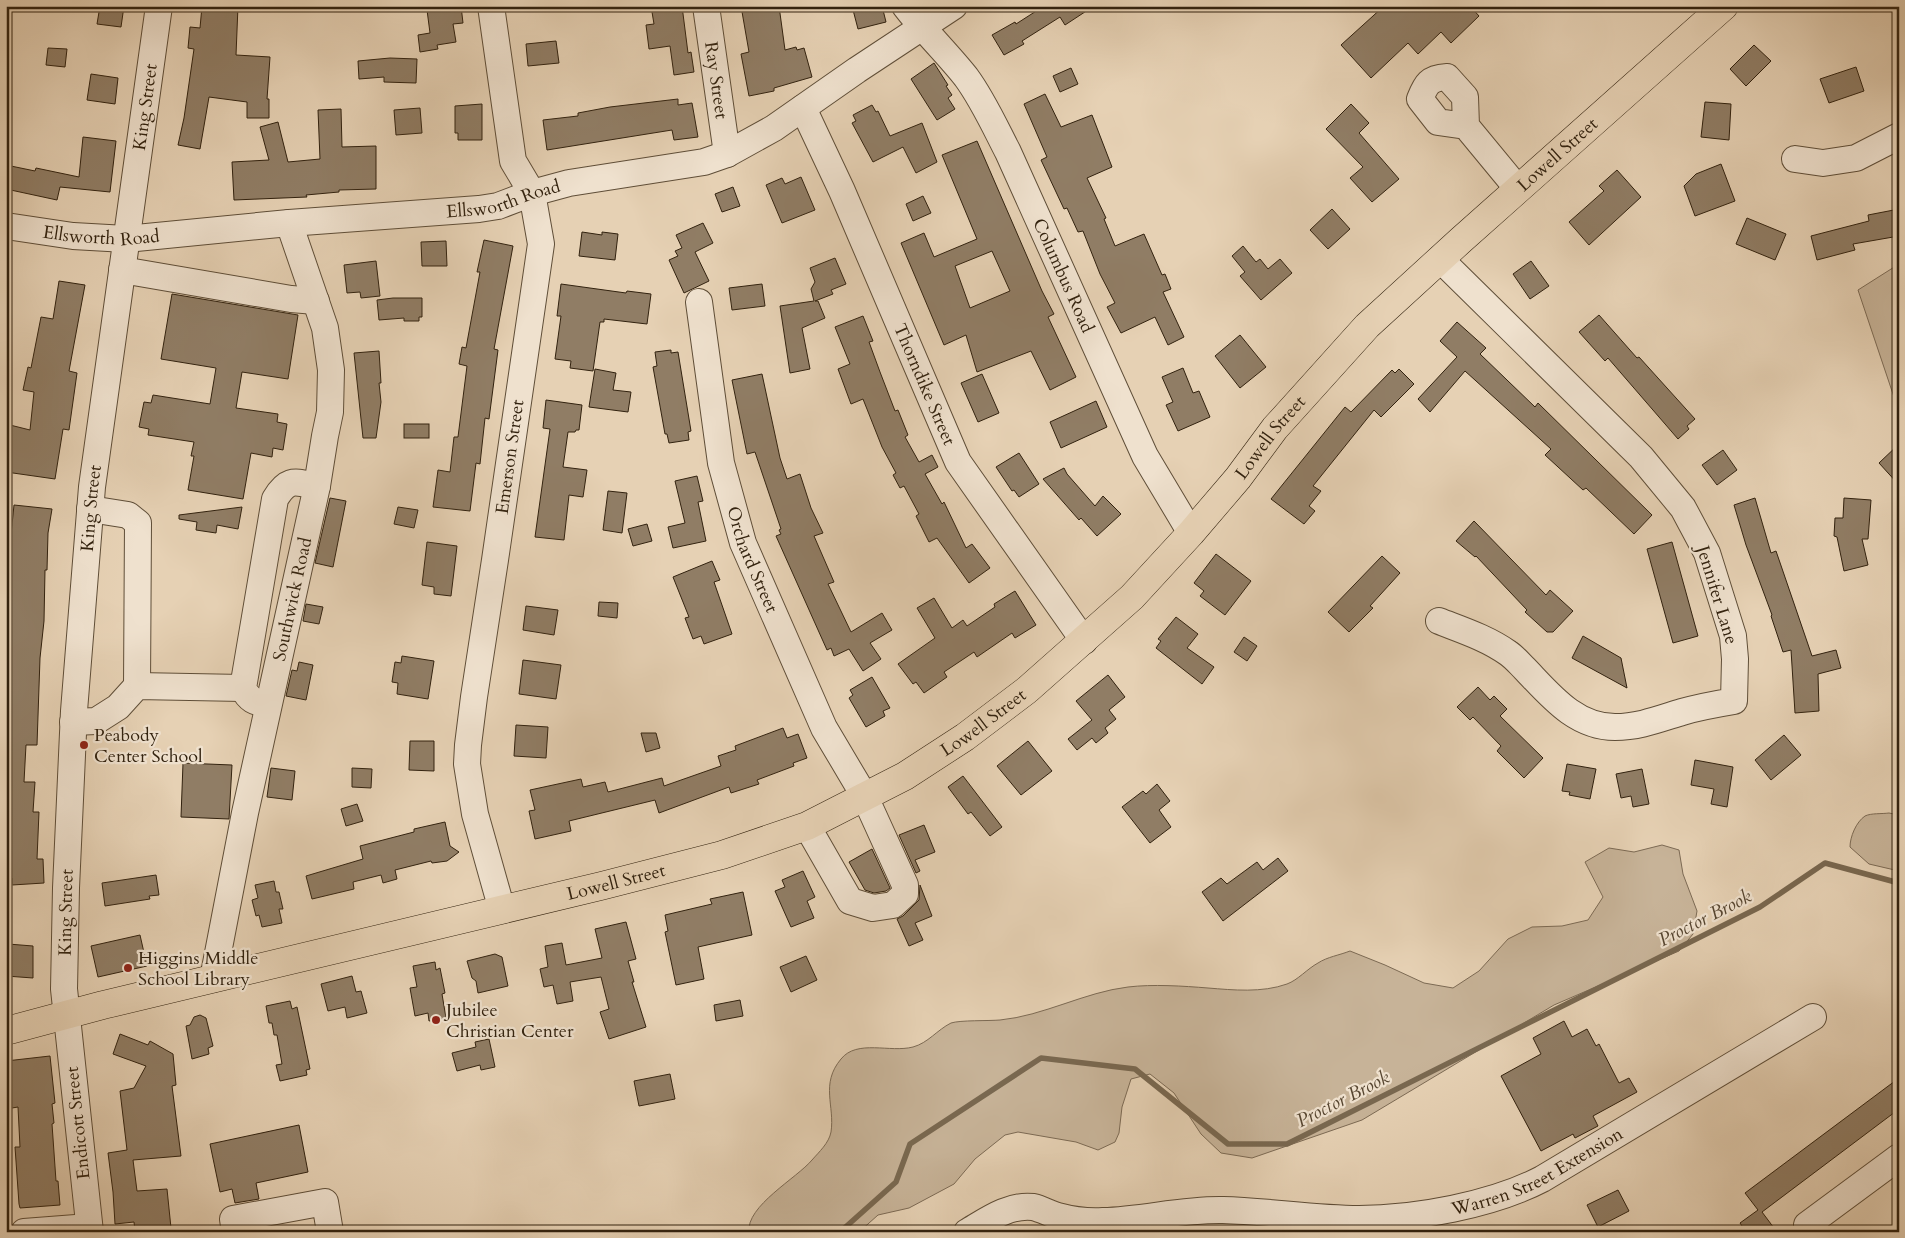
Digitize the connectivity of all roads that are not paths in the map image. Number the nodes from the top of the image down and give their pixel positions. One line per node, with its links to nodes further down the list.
1 (159, 6): 17 (street, King Street)
2 (491, 6): 14 (street, Emerson Street)
3 (706, 6): 11 (street, Ray Street)
4 (905, 6): 7 (street, Columbus Road)
5 (954, 6): 7 (street, Ellsworth Road)
6 (1724, 6): 13 (main road, Lowell Street)
7 (921, 27): 8 (street, Ellsworth Road); 24 (street, Columbus Road)
8 (802, 108): 11 (street, Ellsworth Road); 26 (street, Thorndike Street)
9 (1466, 126): 13 (street)
10 (1899, 136): 12 (street)
11 (727, 154): 14 (street, Ellsworth Road)
12 (1795, 159)
13 (1518, 189): 18 (main road, Lowell Street)
14 (532, 193): 15 (street, Ellsworth Road); 33 (street, Emerson Street)
15 (289, 223): 17 (street, Ellsworth Road); 20 (street, Southwick Road)
16 (6, 226): 17 (street, Ellsworth Road)
17 (126, 239): 19 (street, King Street)
18 (1440, 259): 24 (main road, Lowell Street); 25 (street, Jennifer Lane)
19 (122, 270): 20 (street); 23 (street, King Street)
20 (316, 301): 22 (street, Southwick Road)
21 (699, 302): 31 (street, Orchard Street)
22 (317, 486): 28 (street); 29 (street, Southwick Road)
23 (90, 509): 27 (street); 30 (street, King Street)
24 (1191, 533): 26 (main road, Lowell Street)
25 (1439, 621)
26 (1084, 641): 31 (main road, Lowell Street)
27 (137, 686): 28 (street); 30 (street)
28 (243, 688): 29 (street)
29 (268, 705): 34 (street, Southwick Road)
30 (73, 722): 35 (street, King Street)
31 (865, 797): 32 (main road, Lowell Street); 32 (street, Orchard Street)
32 (807, 826): 33 (main road, Lowell Street)
33 (502, 910): 34 (main road, Lowell Street)
34 (213, 979): 35 (main road, Lowell Street)
35 (67, 1015): 37 (main road, Lowell Street); 41 (street, Endicott Street)
36 (1813, 1017): 40 (street, Warren Street Extension)
37 (6, 1031)
38 (1899, 1157): 39 (street)
39 (1807, 1225)
40 (1080, 1226): 45 (street, Warren Street Extension)
41 (89, 1230): 42 (street)
42 (24, 1232)
43 (235, 1232): 44 (street)
44 (330, 1232)
45 (967, 1232)

